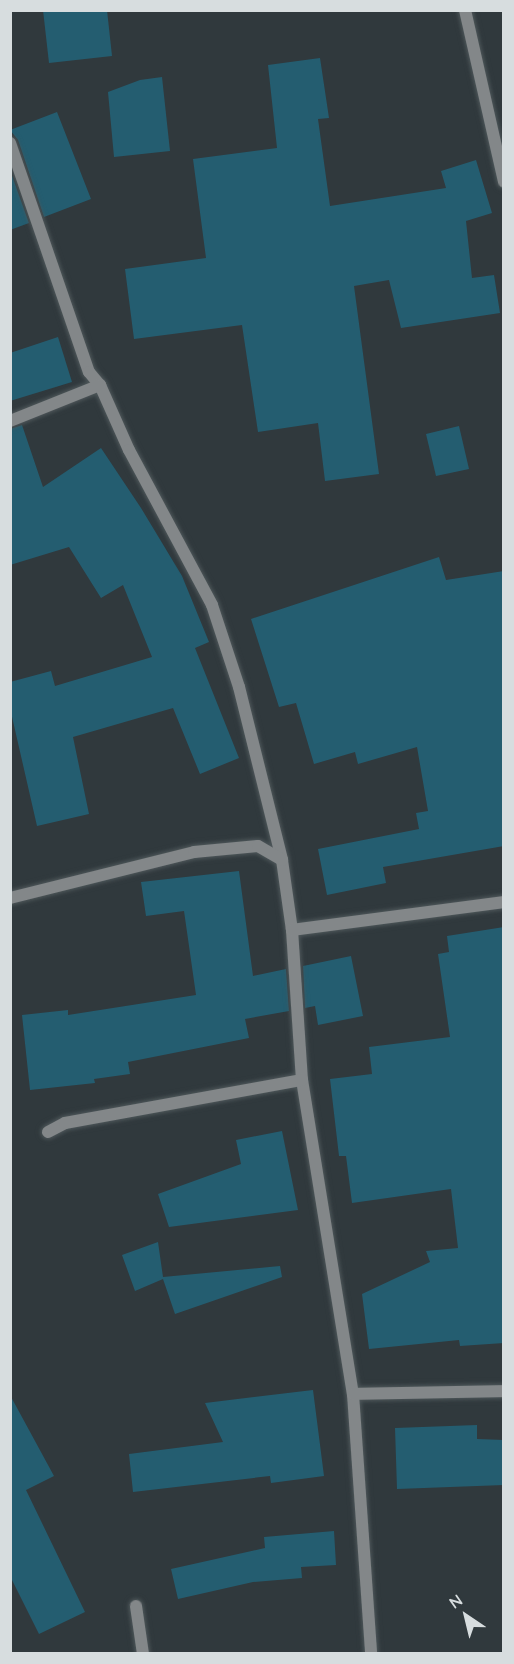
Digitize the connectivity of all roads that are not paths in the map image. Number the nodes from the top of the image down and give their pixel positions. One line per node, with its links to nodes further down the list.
1 (465, 10): 3 (street)
2 (10, 143): 4 (street)
3 (504, 183)
4 (100, 385): 5 (street); 6 (street)
5 (10, 421)
6 (282, 860): 7 (street); 9 (street)
7 (10, 898)
8 (504, 902): 9 (street)
9 (292, 930): 10 (street)
10 (302, 1080): 11 (street); 13 (street)
11 (48, 1132)
12 (504, 1391): 13 (street)
13 (353, 1394): 16 (street)
14 (136, 1606): 15 (street)
15 (143, 1653)
16 (371, 1653)

